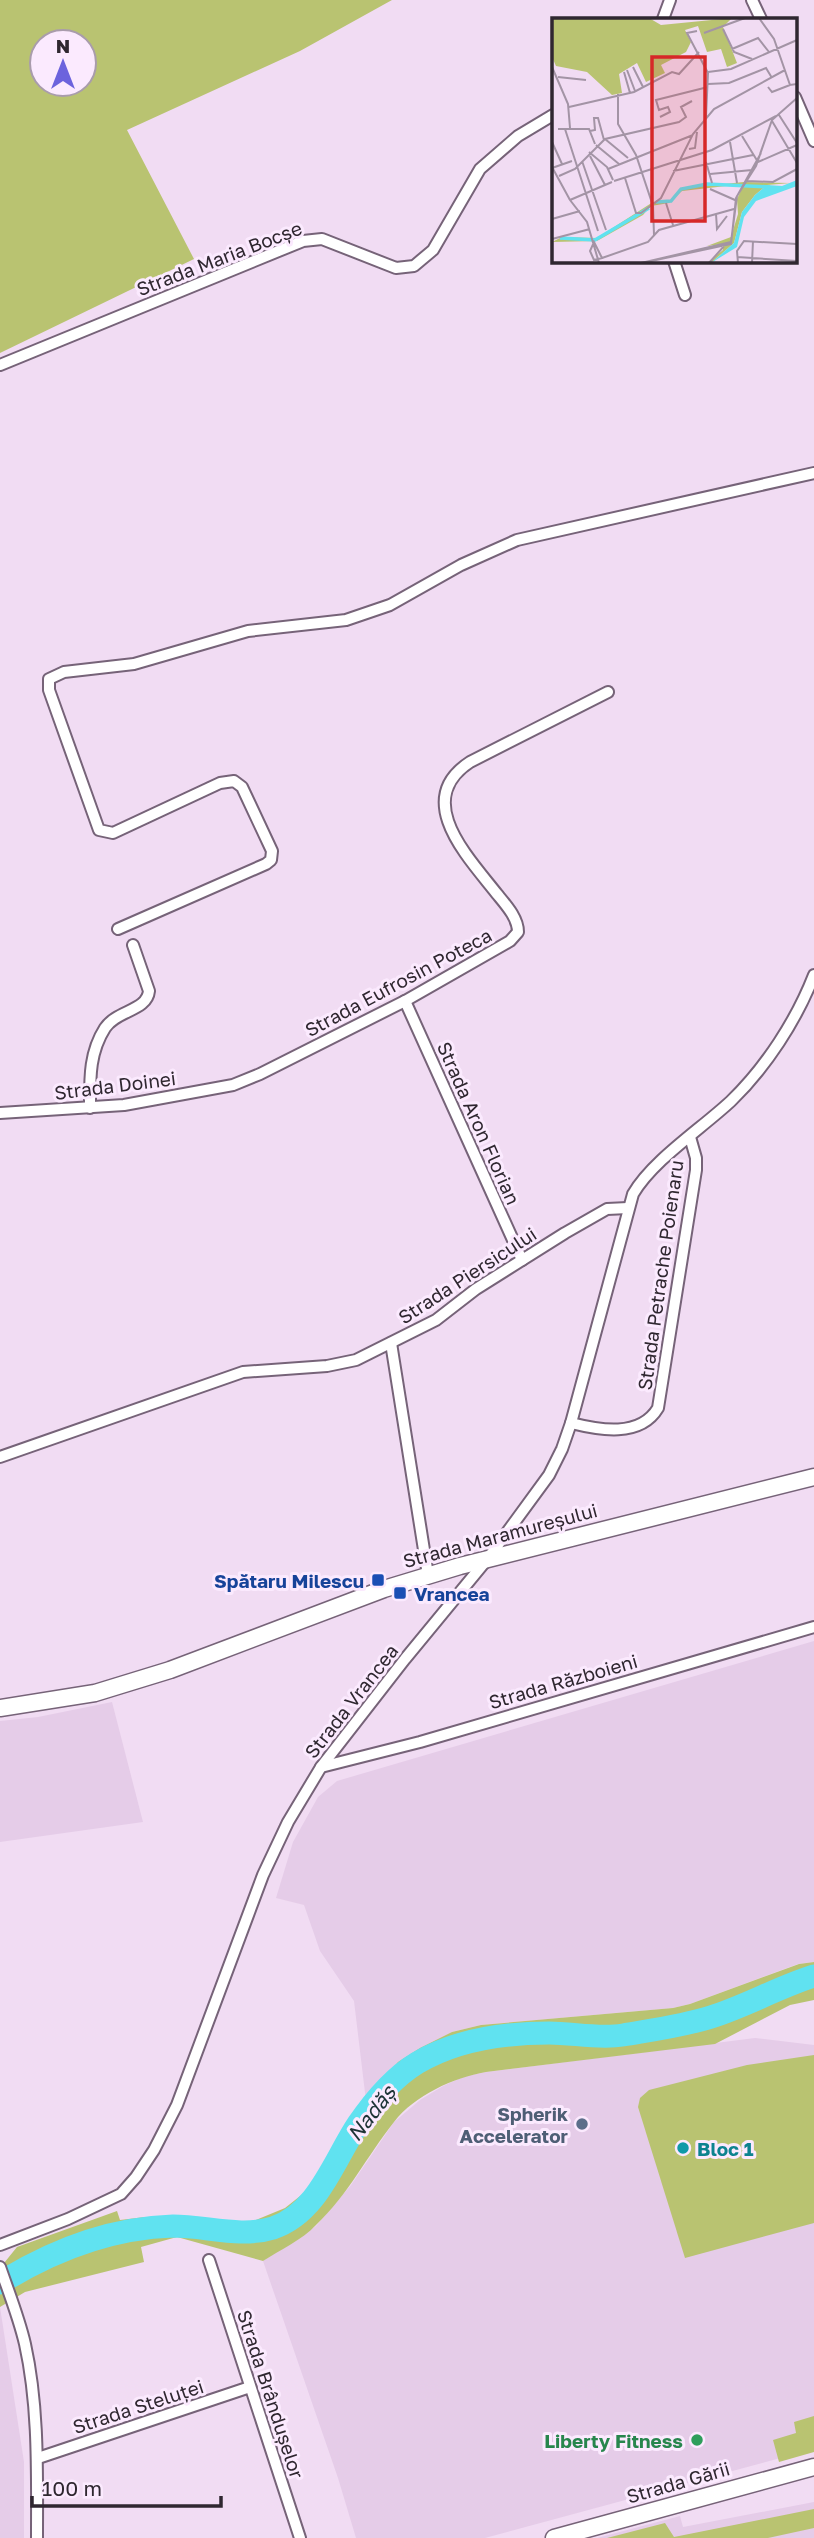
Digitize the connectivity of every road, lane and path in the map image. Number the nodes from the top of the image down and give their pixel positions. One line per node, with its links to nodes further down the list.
1 (670, 0): 3 (street)
2 (752, 0): 4 (street)
3 (663, 18)
4 (761, 18)
5 (796, 99): 7 (street)
6 (552, 116): 10 (street, Strada Maria Bocșe)
7 (814, 141)
8 (674, 262): 9 (street)
9 (685, 295)
10 (0, 365)
11 (814, 473): 13 (street)
12 (608, 692): 16 (street, Strada Eufrosin Poteca)
13 (118, 929)
14 (133, 946): 18 (street)
15 (814, 975): 20 (street)
16 (405, 1001): 17 (street, Strada Eufrosin Poteca); 22 (street, Strada Aron Florian)
17 (233, 1085): 18 (street, Strada Doinei)
18 (90, 1108): 19 (street, Strada Doinei)
19 (0, 1113)
20 (690, 1136): 21 (street); 24 (street, Strada Petrache Poienaru)
21 (628, 1208): 22 (street, Strada Piersicului); 24 (street)
22 (522, 1260): 23 (street, Strada Piersicului)
23 (391, 1343): 25 (street, Strada Piersicului); 30 (street)
24 (571, 1423): 28 (street)
25 (0, 1457)
26 (814, 1477): 27 (main road, Strada Maramureșului)
27 (507, 1553): 28 (main road, Strada Maramureșului); 29 (street, Strada Vrancea)
28 (489, 1557): 29 (main road, Strada Maramureșului)
29 (470, 1569): 30 (main road, Strada Maramureșului); 33 (street, Strada Vrancea)
30 (428, 1575): 32 (main road, Strada Maramureșului)
31 (814, 1627): 33 (street, Strada Războieni)
32 (0, 1707)
33 (321, 1767): 34 (street, Strada Vrancea)
34 (0, 2245)
35 (209, 2260): 37 (street, Strada Brândușelor)
36 (0, 2267): 38 (street)
37 (250, 2387): 38 (street, Strada Steluței); 41 (street, Strada Brândușelor)
38 (38, 2458): 40 (street)
39 (814, 2467): 42 (main road, Strada Gării)
40 (37, 2538)
41 (300, 2538)
42 (554, 2538)

